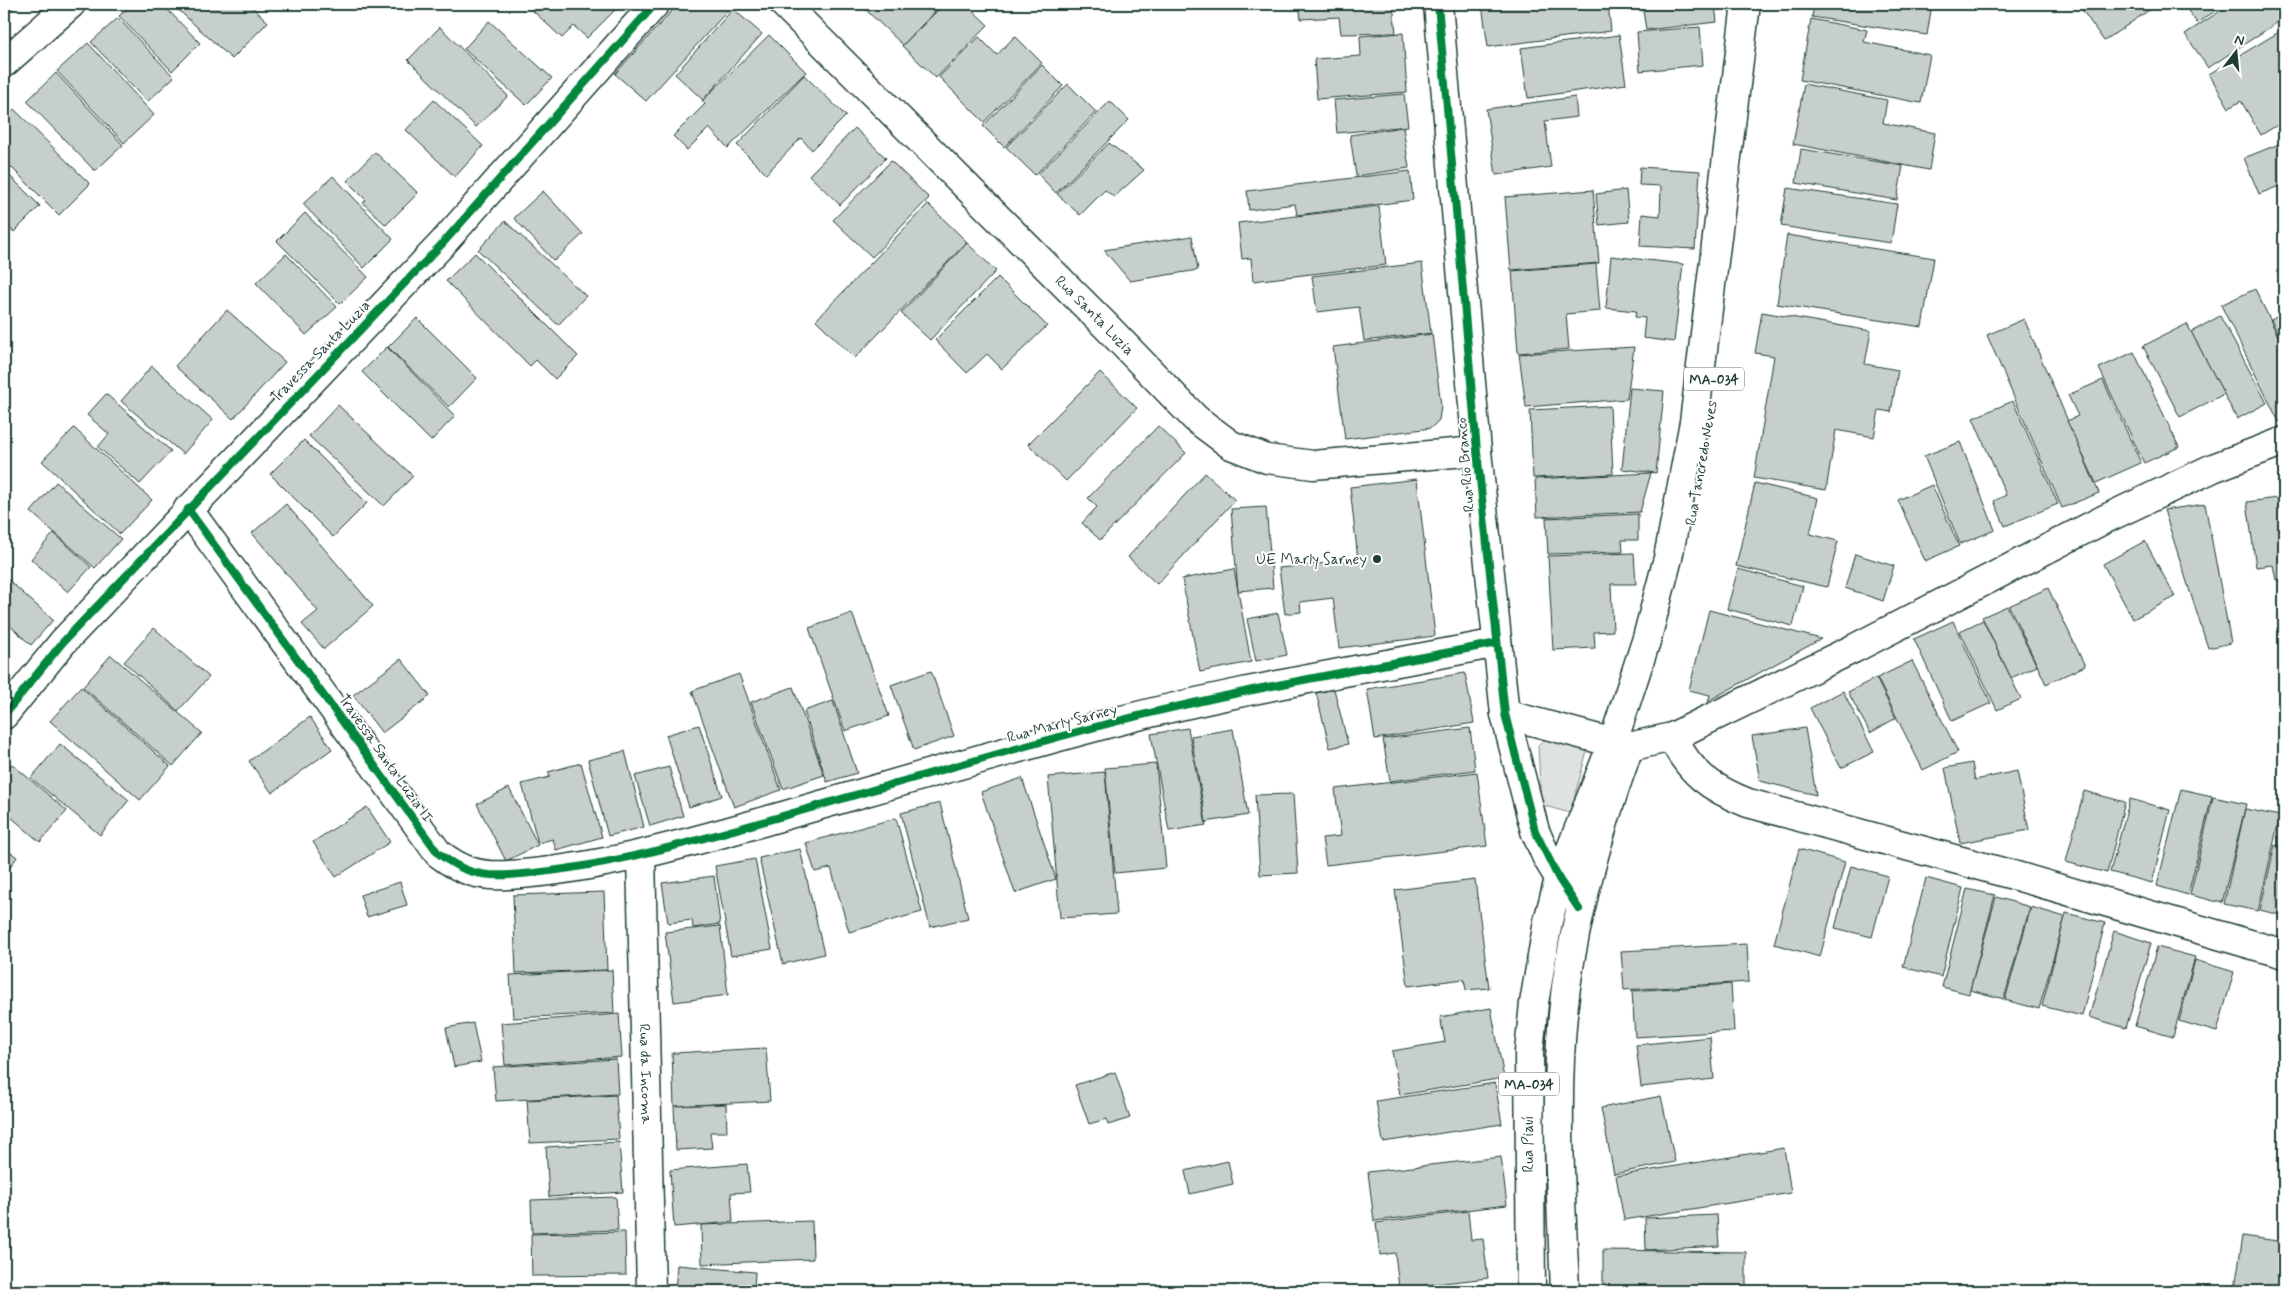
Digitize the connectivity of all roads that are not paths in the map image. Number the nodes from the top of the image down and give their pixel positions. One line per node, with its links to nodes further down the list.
1 (71, 4): 7 (street)
2 (655, 4): 10 (street, Travessa Santa Luzia)
3 (784, 4): 9 (street, Rua Santa Luzia)
4 (1438, 4): 9 (street, Rua Rio Branco)
5 (1746, 4): 15 (street, Rua Tancredo Neves / MA-034)
6 (1761, 4): 15 (street, Rua Tancredo Neves / MA-034)
7 (4, 63)
8 (2284, 441): 14 (street)
9 (1478, 450): 11 (street, Rua Rio Branco)
10 (188, 509): 13 (street, Travessa Santa Luzia); 16 (street, Travessa Santa Luzia II)
11 (1496, 643): 12 (street, Rua Rio Branco); 16 (street, Rua Marly Sarney)
12 (1505, 714): 15 (street); 17 (street, Rua Rio Branco)
13 (4, 715)
14 (1672, 737): 15 (street); 19 (street)
15 (1621, 744): 17 (street, Rua Tancredo Neves / MA-034); 18 (street, Rua Tancredo Neves / MA-034)
16 (641, 856): 20 (street, Rua da Incoma)
17 (1559, 879): 18 (street, Rua Rio Branco); 21 (street, Rua Piauí / MA-034)
18 (1579, 909): 22 (street, MA-034)
19 (2284, 954)
20 (650, 1291)
21 (1531, 1291)
22 (1565, 1291)

